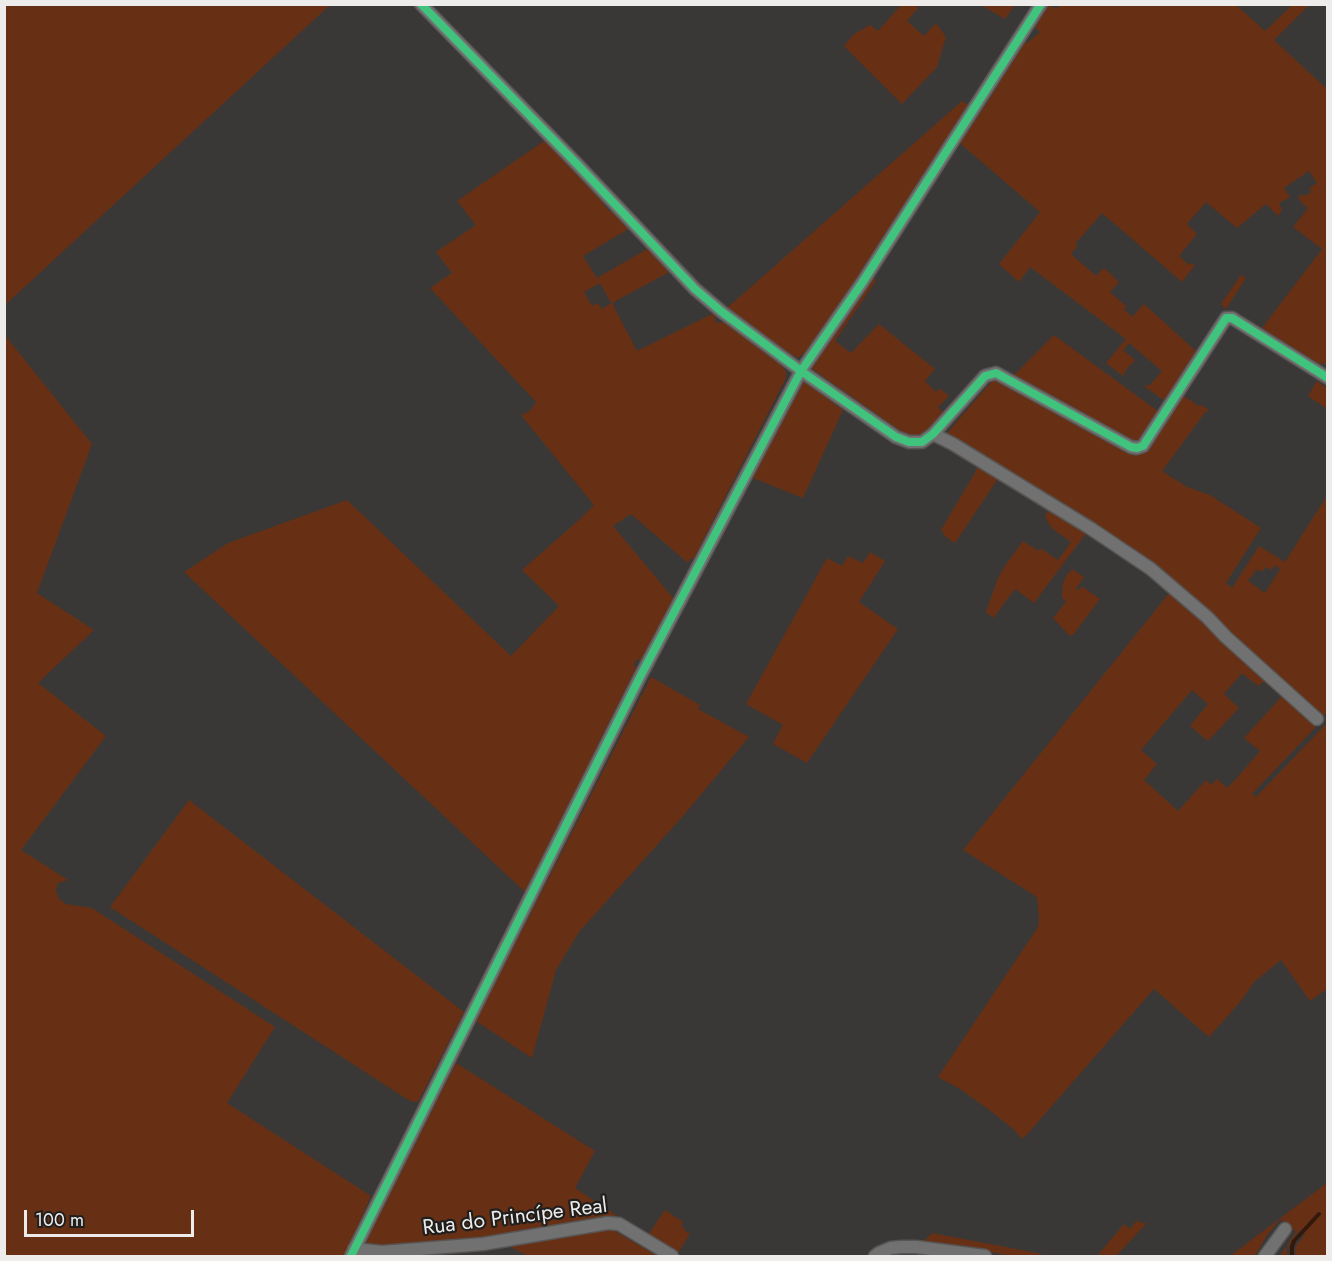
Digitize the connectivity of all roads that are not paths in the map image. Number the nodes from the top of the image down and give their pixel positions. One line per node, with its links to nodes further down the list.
1 (421, 4): 3 (street)
2 (1041, 4): 3 (street)
3 (801, 371): 5 (street); 8 (street)
4 (1328, 378): 5 (street)
5 (933, 434): 6 (street)
6 (1317, 719)
7 (1285, 1229): 12 (street)
8 (352, 1253): 9 (street, Rua do Princípe Real)
9 (672, 1257)
10 (875, 1257): 11 (street)
11 (985, 1257)
12 (1265, 1257)

